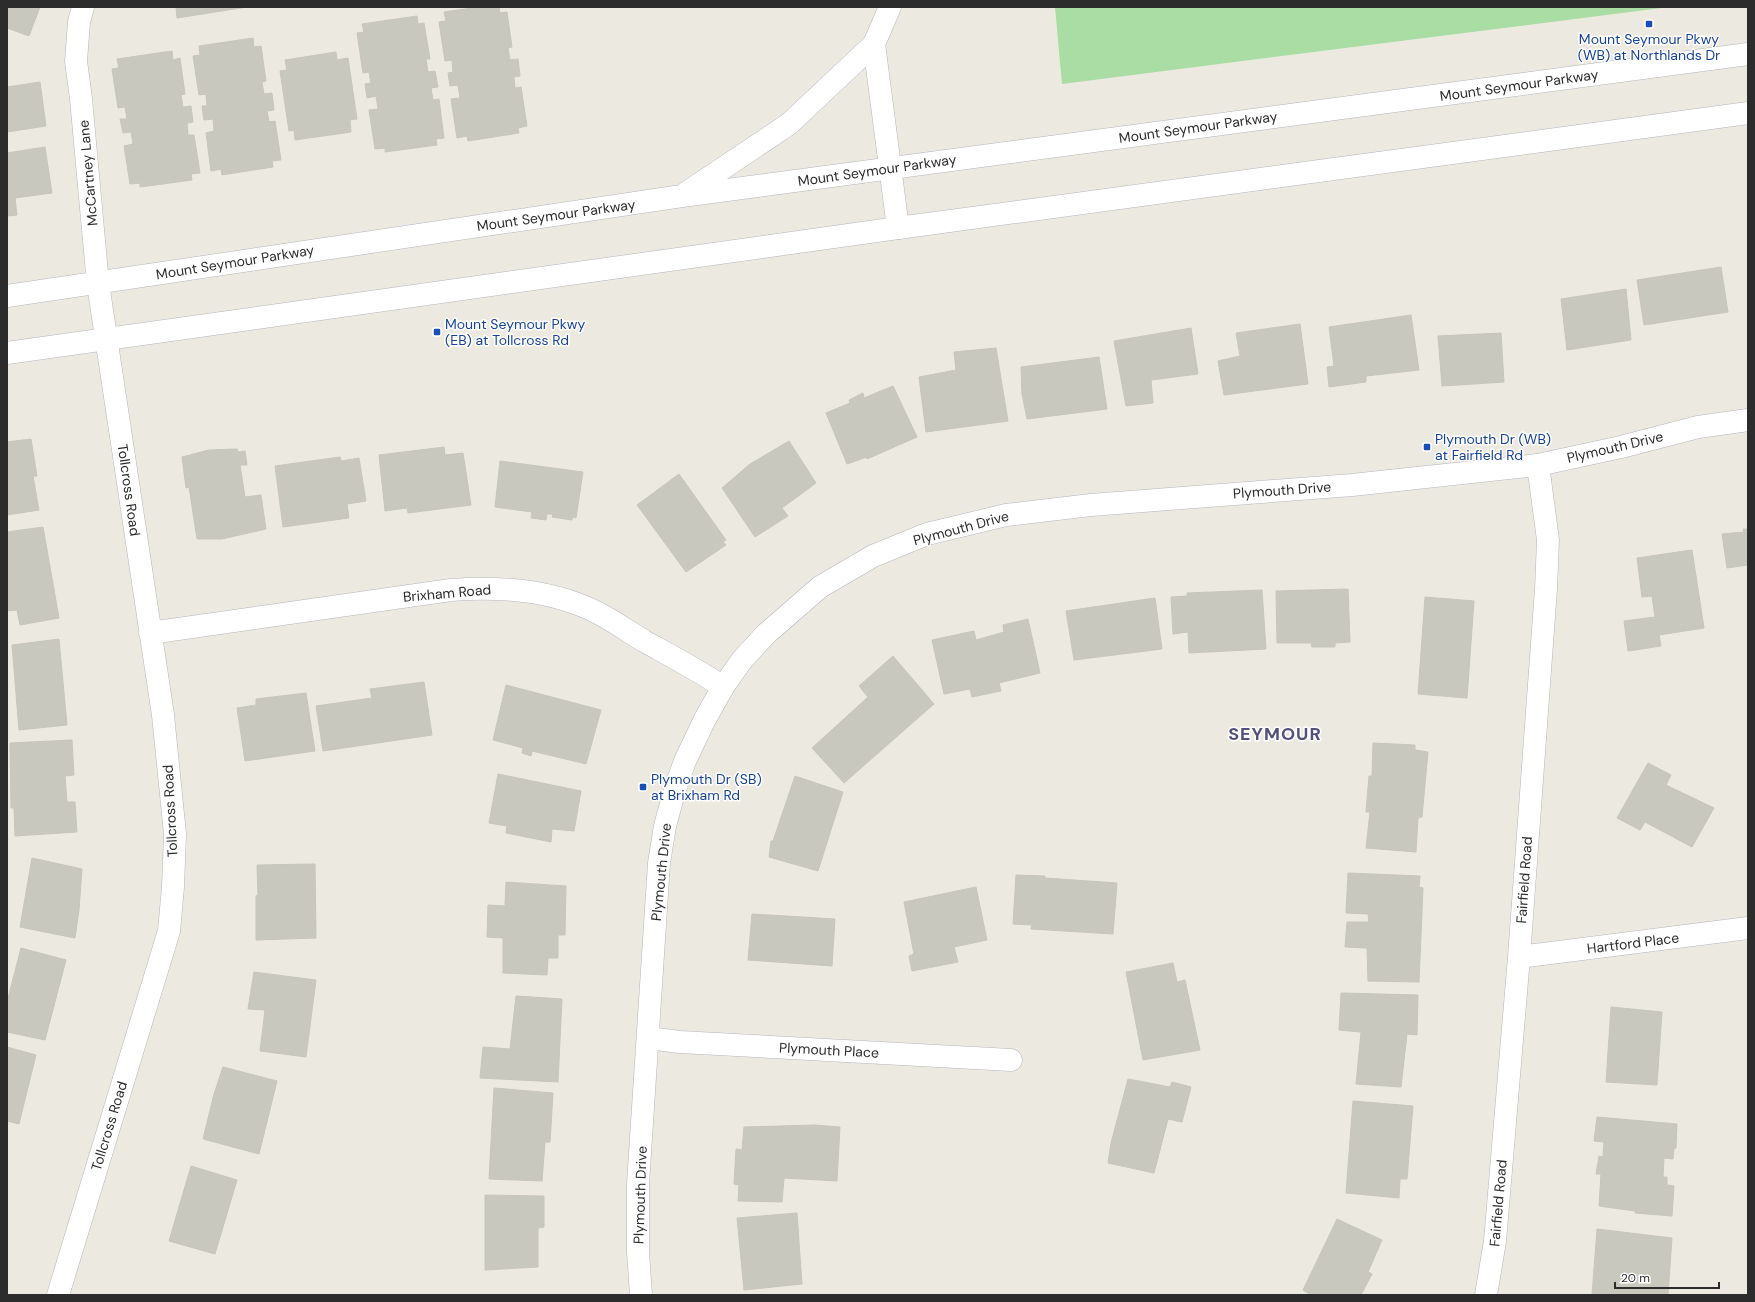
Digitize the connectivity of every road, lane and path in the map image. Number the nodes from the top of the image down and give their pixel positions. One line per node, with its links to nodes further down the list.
1 (83, 7): 9 (street, McCartney Lane)
2 (890, 7): 3 (street)
3 (874, 44): 6 (street); 7 (street)
4 (1748, 54): 6 (street, Mount Seymour Parkway)
5 (1748, 114): 8 (street)
6 (889, 169): 7 (street, Mount Seymour Parkway); 8 (street)
7 (682, 196): 9 (street, Mount Seymour Parkway)
8 (898, 228): 11 (street)
9 (98, 284): 10 (street, Mount Seymour Parkway); 11 (street, McCartney Lane)
10 (7, 296)
11 (106, 339): 12 (street); 15 (street, Tollcross Road)
12 (7, 353)
13 (1748, 420): 14 (street, Plymouth Drive)
14 (1538, 465): 16 (street, Plymouth Drive); 18 (street, Fairfield Road)
15 (150, 633): 16 (street, Brixham Road); 21 (street, Tollcross Road)
16 (723, 687): 19 (street, Plymouth Drive)
17 (1748, 928): 18 (street, Hartford Place)
18 (1519, 957): 23 (street, Fairfield Road)
19 (648, 1038): 20 (street, Plymouth Place); 22 (street, Plymouth Drive)
20 (1011, 1060)
21 (58, 1295)
22 (641, 1295)
23 (1486, 1295)

